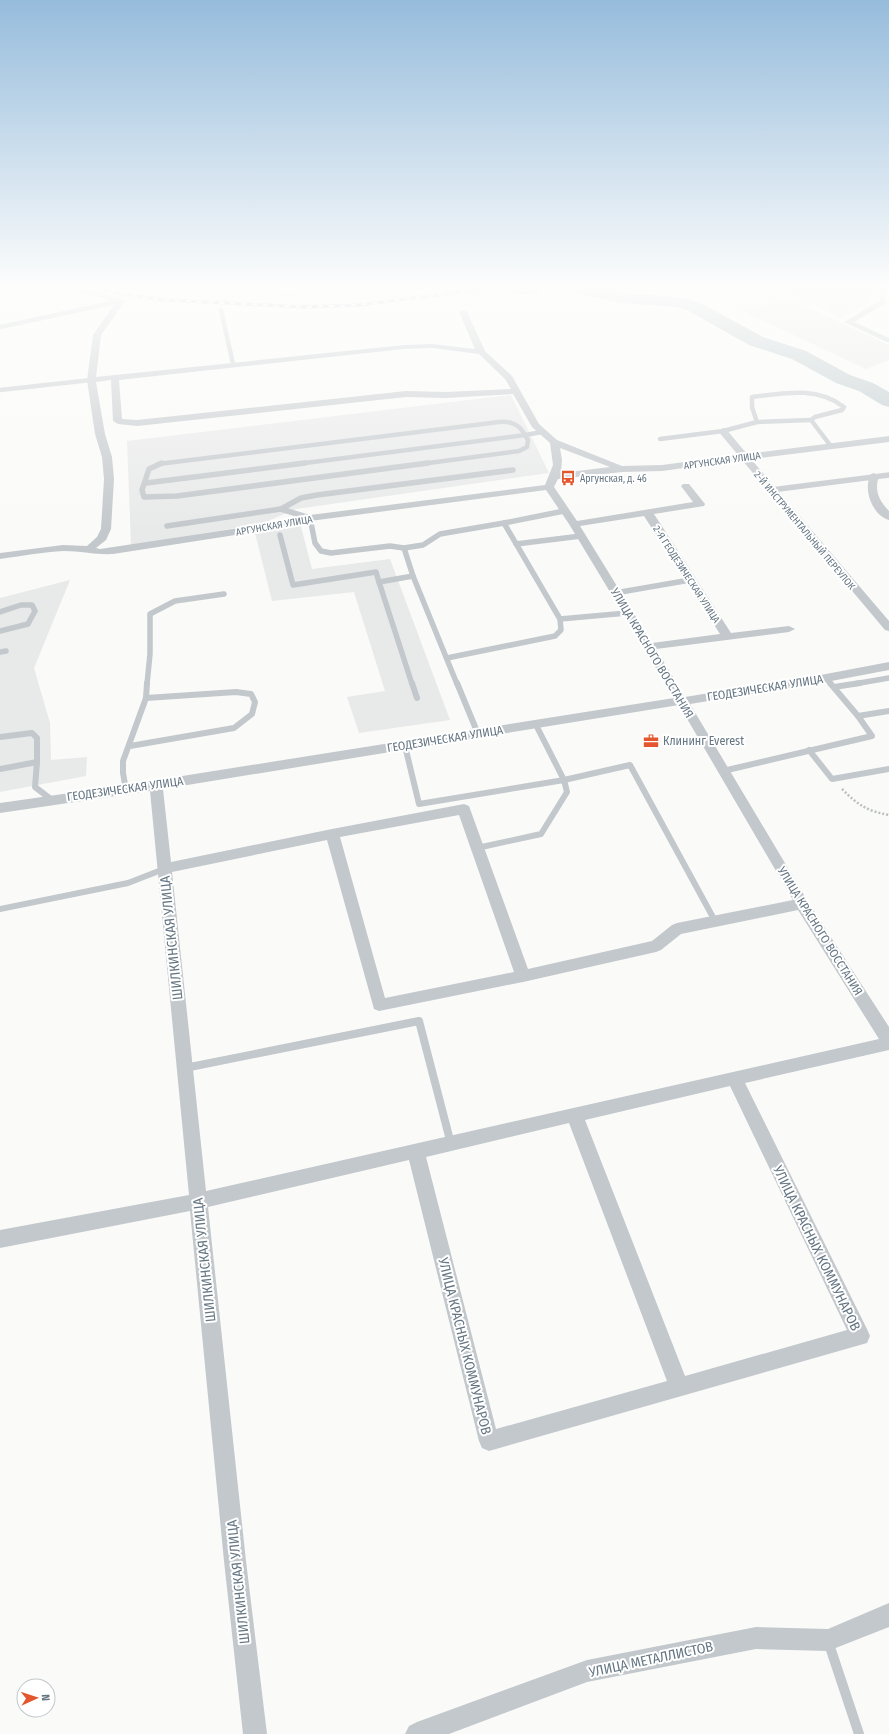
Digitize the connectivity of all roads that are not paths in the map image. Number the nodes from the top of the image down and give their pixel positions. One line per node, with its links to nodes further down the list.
1 (92, 369): 5 (street)
2 (192, 369): 4 (street)
3 (499, 369): 7 (street)
4 (115, 378): 5 (street); 7 (street)
5 (91, 380): 6 (lane); 38 (street)
6 (0, 390)
7 (516, 390): 11 (street)
8 (811, 420): 9 (lane); 9 (lane); 16 (lane)
9 (757, 422): 10 (lane)
10 (722, 431): 13 (lane); 17 (street, 2-Й ИНСТРУМЕНТАЛЬНЫЙ ПЕРЕУЛОК)
11 (542, 432): 12 (lane); 15 (street)
12 (525, 434): 23 (lane); 23 (lane); 23 (lane)
13 (660, 439)
14 (889, 439): 16 (street, АРГУНСКАЯ УЛИЦА)
15 (554, 442): 18 (street); 22 (street)
16 (830, 446): 17 (street, АРГУНСКАЯ УЛИЦА)
17 (743, 457): 18 (street, АРГУНСКАЯ УЛИЦА); 25 (street, 2-Й ИНСТРУМЕНТАЛЬНЫЙ ПЕРЕУЛОК)
18 (622, 469): 22 (street, АРГУНСКАЯ УЛИЦА)
19 (513, 470): 26 (lane)
20 (889, 474): 21 (lane)
21 (874, 476): 25 (lane); 29 (street)
22 (552, 481): 27 (street, УЛИЦА КРАСНОГО ВОССТАНИЯ); 30 (street, АРГУНСКАЯ УЛИЦА)
23 (146, 483)
24 (686, 486): 28 (street)
25 (771, 490): 48 (street, 2-Й ИНСТРУМЕНТАЛЬНЫЙ ПЕРЕУЛОК)
26 (281, 509): 30 (lane); 33 (lane)
27 (564, 511): 31 (lane); 32 (street, УЛИЦА КРАСНОГО ВОССТАНИЯ)
28 (647, 512): 32 (street); 41 (street, 2-Я ГЕОДЕЗИЧЕСКАЯ УЛИЦА)
29 (889, 517)
30 (310, 518): 37 (lane); 38 (street, АРГУНСКАЯ УЛИЦА)
31 (504, 523): 36 (lane); 37 (lane)
32 (574, 524): 35 (street, УЛИЦА КРАСНОГО ВОССТАНИЯ)
33 (167, 526)
34 (280, 534): 42 (lane)
35 (581, 536): 36 (lane); 43 (street, УЛИЦА КРАСНОГО ВОССТАНИЯ)
36 (516, 544): 47 (lane)
37 (404, 548): 40 (lane)
38 (90, 549): 39 (street, АРГУНСКАЯ УЛИЦА)
39 (0, 556)
40 (413, 576): 42 (lane); 53 (lane)
41 (690, 580): 43 (lane); 51 (street, 2-Я ГЕОДЕЗИЧЕСКАЯ УЛИЦА)
42 (379, 582): 58 (lane)
43 (615, 593): 46 (street, УЛИЦА КРАСНОГО ВОССТАНИЯ)
44 (224, 594): 57 (lane)
45 (0, 612): 50 (lane)
46 (627, 613): 47 (lane); 52 (street, УЛИЦА КРАСНОГО ВОССТАНИЯ)
47 (560, 620): 53 (lane)
48 (889, 628)
49 (789, 629): 51 (street)
50 (0, 631)
51 (727, 636): 52 (street)
52 (648, 647): 59 (street, УЛИЦА КРАСНОГО ВОССТАНИЯ)
53 (447, 658): 63 (lane)
54 (889, 666): 56 (street, ГЕОДЕЗИЧЕСКАЯ УЛИЦА)
55 (889, 678): 56 (lane)
56 (830, 682): 59 (street, ГЕОДЕЗИЧЕСКАЯ УЛИЦА); 61 (lane)
57 (146, 698): 65 (lane); 65 (lane)
58 (417, 698)
59 (682, 701): 62 (street, ГЕОДЕЗИЧЕСКАЯ УЛИЦА); 71 (street, УЛИЦА КРАСНОГО ВОССТАНИЯ)
60 (889, 711): 61 (lane)
61 (858, 716): 67 (lane)
62 (536, 724): 63 (street, ГЕОДЕЗИЧЕСКАЯ УЛИЦА); 72 (lane)
63 (478, 734): 66 (street, ГЕОДЕЗИЧЕСКАЯ УЛИЦА)
64 (0, 737): 68 (lane)
65 (130, 746): 74 (lane)
66 (405, 746): 72 (lane); 73 (street, ГЕОДЕЗИЧЕСКАЯ УЛИЦА)
67 (809, 750): 70 (lane); 71 (lane)
68 (36, 762): 69 (lane); 75 (lane)
69 (0, 768)
70 (889, 769)
71 (723, 771): 80 (street, УЛИЦА КРАСНОГО ВОССТАНИЯ)
72 (564, 780): 78 (lane); 82 (lane)
73 (156, 786): 74 (street, ГЕОДЕЗИЧЕСКАЯ УЛИЦА); 79 (street, ШИЛКИНСКАЯ УЛИЦА)
74 (126, 790): 75 (street, ГЕОДЕЗИЧЕСКАЯ УЛИЦА)
75 (52, 800): 76 (street, ГЕОДЕЗИЧЕСКАЯ УЛИЦА)
76 (0, 808)
77 (332, 834): 78 (street); 79 (street); 83 (street)
78 (477, 848): 83 (street)
79 (164, 869): 81 (lane); 85 (street, ШИЛКИНСКАЯ УЛИЦА)
80 (802, 904): 82 (street); 84 (street, УЛИЦА КРАСНОГО ВОССТАНИЯ)
81 (0, 909)
82 (715, 921): 83 (street)
83 (523, 976)
84 (889, 1042): 86 (street)
85 (185, 1068): 88 (lane); 90 (street, ШИЛКИНСКАЯ УЛИЦА)
86 (735, 1079): 87 (street); 92 (street, УЛИЦА КРАСНЫХ КОММУНАРОВ)
87 (575, 1116): 88 (street); 92 (street)
88 (452, 1144): 89 (street)
89 (416, 1153): 90 (street); 92 (street, УЛИЦА КРАСНЫХ КОММУНАРОВ)
90 (198, 1201): 91 (street); 95 (street, ШИЛКИНСКАЯ УЛИЦА)
91 (0, 1239)
92 (679, 1386)
93 (889, 1614): 94 (street, УЛИЦА МЕТАЛЛИСТОВ)
94 (828, 1640): 96 (street, УЛИЦА МЕТАЛЛИСТОВ); 97 (lane)
95 (255, 1734)
96 (417, 1734)
97 (859, 1734)

